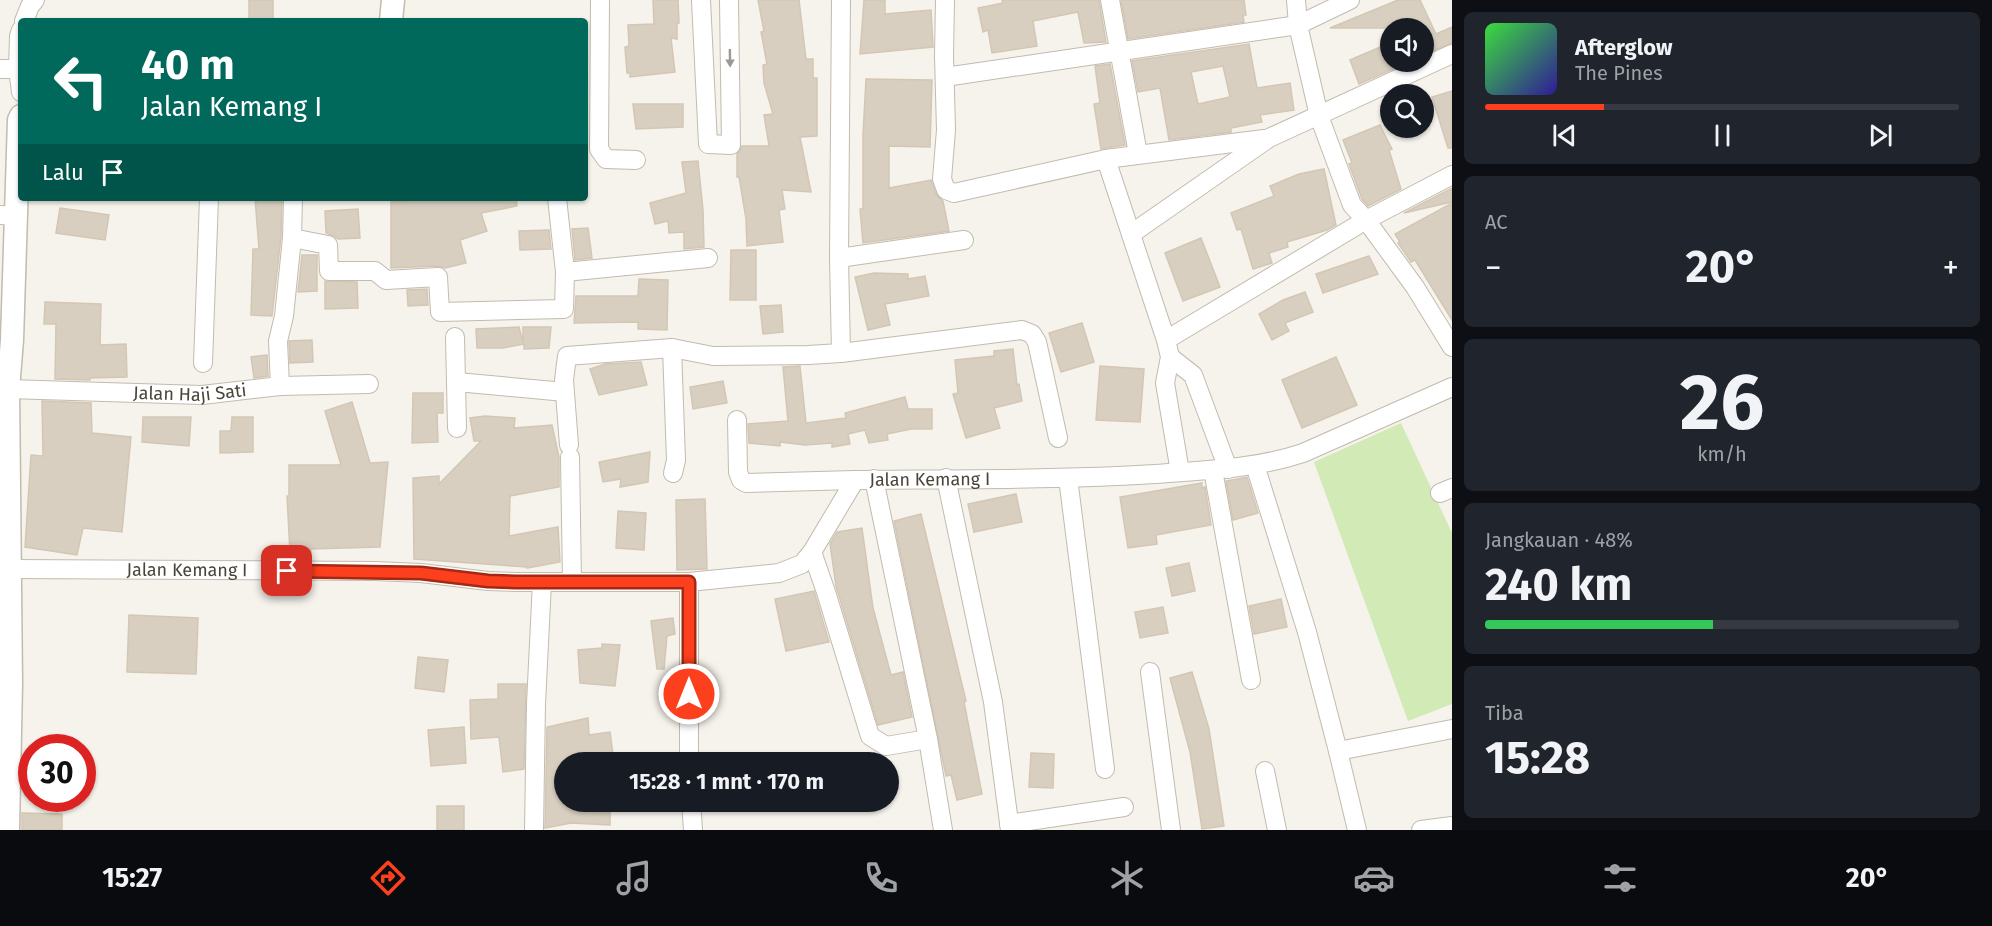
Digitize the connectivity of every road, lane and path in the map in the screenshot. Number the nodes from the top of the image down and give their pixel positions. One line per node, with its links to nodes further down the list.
1 (35, 0): 11 (street)
2 (393, 0): 12 (street)
3 (600, 0): 25 (street)
4 (701, 0): 5 (street, one-way to 4)
5 (729, 0)
6 (841, 0): 36 (street)
7 (945, 0): 18 (street)
8 (1110, 0): 15 (street)
9 (1296, 0): 13 (street)
10 (1350, 0): 13 (street)
11 (25, 18)
12 (391, 18)
13 (1298, 25): 15 (street); 20 (street)
14 (18, 39): 17 (street)
15 (1118, 51): 18 (street); 23 (street)
16 (1452, 54): 20 (street)
17 (9, 69): 19 (street)
18 (945, 76): 24 (street)
19 (18, 86)
20 (1319, 116): 22 (street); 31 (street)
21 (18, 129): 30 (street)
22 (1269, 138): 23 (street); 32 (street)
23 (1138, 154): 24 (street)
24 (1106, 159): 32 (street)
25 (636, 160)
26 (1452, 175): 31 (street)
27 (209, 201): 45 (street)
28 (293, 201): 33 (street)
29 (557, 201): 37 (street)
30 (8, 215): 40 (street)
31 (1366, 220): 39 (street); 41 (street)
32 (1131, 234): 39 (street)
33 (292, 238): 37 (street); 48 (street)
34 (964, 240): 36 (street)
35 (708, 258): 37 (street)
36 (839, 258): 43 (street)
37 (564, 272)
38 (455, 337): 46 (street)
39 (1166, 339): 44 (street)
40 (6, 340): 50 (street)
41 (1452, 347)
42 (672, 348): 43 (street); 51 (street); 58 (street)
43 (841, 353): 54 (street)
44 (1170, 357): 56 (street); 57 (street)
45 (203, 363)
46 (457, 382): 51 (street); 53 (street)
47 (369, 384): 48 (street, Jalan Haji Sati)
48 (280, 386): 50 (street, Jalan Haji Sati)
49 (1452, 387): 55 (street, Jalan Kemang I)
50 (8, 389): 64 (street)
51 (565, 392): 66 (street)
52 (736, 420): 62 (street)
53 (457, 428)
54 (1058, 438)
55 (1255, 465): 56 (street, Jalan Kemang I); 73 (street)
56 (1221, 469): 57 (street, Jalan Kemang I); 69 (street)
57 (1180, 472): 60 (street, Jalan Kemang I)
58 (673, 473)
59 (946, 478): 60 (street, Jalan Kemang I); 61 (street, Jalan Kemang I); 80 (street)
60 (1068, 478): 75 (street)
61 (874, 479): 62 (street, Jalan Kemang I); 72 (street)
62 (855, 480): 63 (street, Jalan Kemang I)
63 (812, 552): 67 (street, Jalan Kemang I); 72 (street)
64 (9, 569): 65 (street, Jalan Kemang I); 70 (street)
65 (542, 582): 66 (street, Jalan Kemang I); 82 (street)
66 (572, 582): 67 (street, Jalan Kemang I)
67 (689, 582): 74 (street)
68 (1150, 672): 85 (street)
69 (1251, 680)
70 (5, 685): 81 (street)
71 (1452, 729): 73 (street)
72 (928, 739): 84 (street)
73 (1338, 751): 87 (street)
74 (689, 752)
75 (1105, 769)
76 (1265, 771): 86 (street)
77 (1124, 807): 80 (street)
78 (692, 812): 83 (street)
79 (1452, 826): 88 (street)
80 (1010, 827)
81 (8, 830)
82 (534, 830)
83 (693, 830)
84 (944, 830)
85 (1171, 830)
86 (1277, 830)
87 (1357, 830)
88 (1420, 830)

